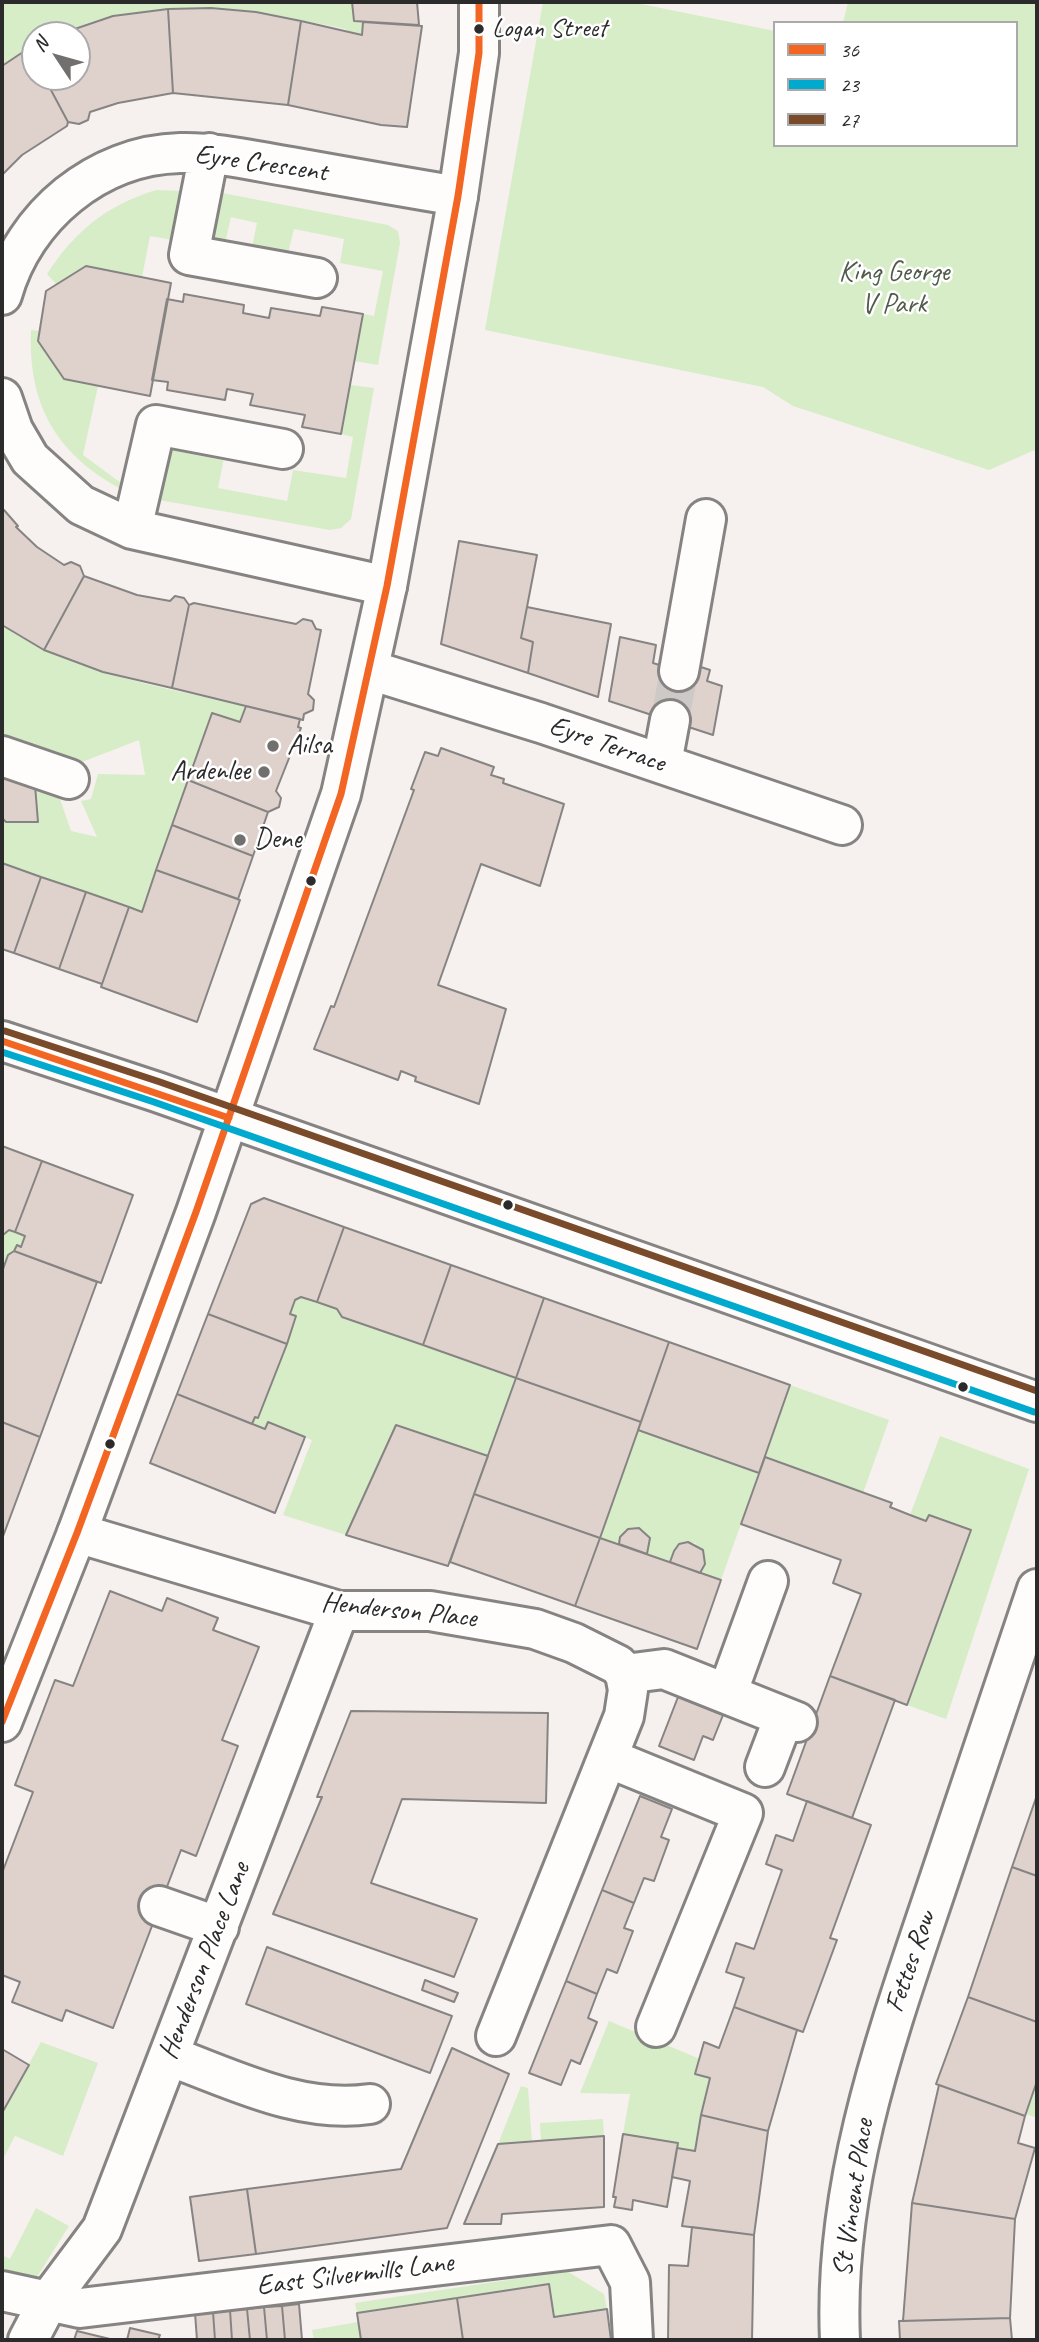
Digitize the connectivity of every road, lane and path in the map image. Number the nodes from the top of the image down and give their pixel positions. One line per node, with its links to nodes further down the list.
1 (479, 2): 3 (street)
2 (209, 153): 3 (street, Eyre Crescent); 4 (street); 5 (street, Eyre Crescent)
3 (458, 196): 10 (street)
4 (317, 278)
5 (2, 295)
6 (2, 398): 9 (street)
7 (283, 449): 9 (street)
8 (706, 519): 12 (street)
9 (132, 529): 10 (street)
10 (387, 586): 11 (street)
11 (369, 670): 15 (street, Eyre Terrace); 19 (street)
12 (679, 671)
13 (670, 720): 15 (street)
14 (2, 756): 16 (street)
15 (662, 763): 17 (street, Eyre Terrace)
16 (69, 779)
17 (842, 825)
18 (2, 1041): 19 (street)
19 (229, 1118): 20 (street); 21 (street)
20 (1037, 1402)
21 (77, 1533): 24 (street, Henderson Place); 27 (street)
22 (768, 1581): 26 (street)
23 (1037, 1589): 35 (street, Fettes Row)
24 (339, 1611): 25 (street, Henderson Place); 31 (street, Henderson Place Lane)
25 (625, 1674): 26 (street); 28 (street)
26 (727, 1694): 29 (street)
27 (2, 1722)
28 (608, 1758): 32 (street); 33 (street)
29 (765, 1767)
30 (159, 1906): 31 (street)
31 (219, 1927): 34 (street, Henderson Place Lane)
32 (656, 2027)
33 (496, 2036)
34 (169, 2056): 36 (street); 38 (street, Henderson Place Lane)
35 (879, 2056): 41 (street, St Vincent Place)
36 (370, 2104)
37 (2, 2291): 38 (street, East Silvermills Lane)
38 (49, 2300): 39 (street, Henderson Place Lane); 40 (street, East Silvermills Lane)
39 (28, 2340)
40 (633, 2340)
41 (840, 2340)

